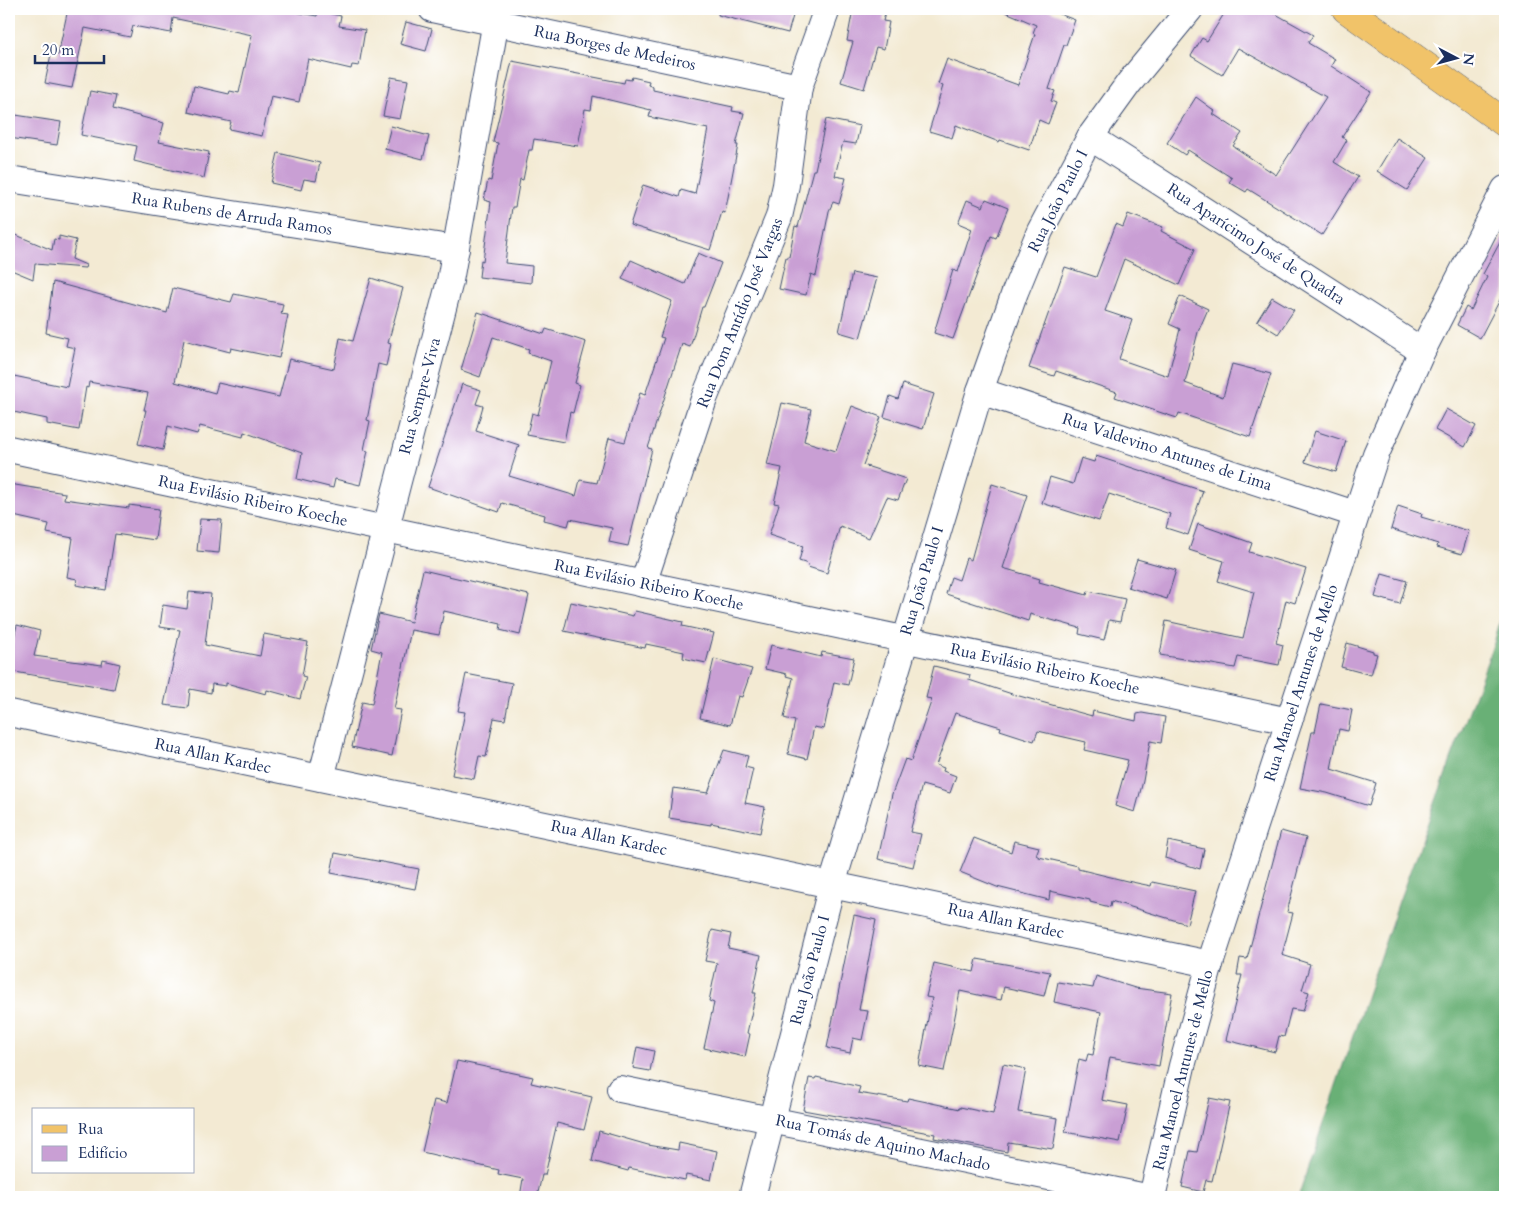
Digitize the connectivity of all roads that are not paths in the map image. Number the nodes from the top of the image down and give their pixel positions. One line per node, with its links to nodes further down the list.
1 (432, 9): 5 (street, Rua Borges de Medeiros)
2 (827, 9): 6 (street, Rua Dom Antídio José Vargas)
3 (1190, 9): 8 (street, Rua João Paulo I)
4 (1346, 9): 7 (main road)
5 (497, 16): 6 (street, Rua Borges de Medeiros); 11 (street, Rua Sempre-Viva)
6 (799, 87): 17 (street, Rua Dom Antídio José Vargas)
7 (1505, 123)
8 (1090, 137): 12 (street, Rua Aparícimo José de Quadra); 13 (street, Rua João Paulo I)
9 (9, 179): 11 (street, Rua Rubens de Arruda Ramos)
10 (1505, 189): 12 (street, Rua Manoel Antunes de Mello)
11 (456, 250): 16 (street, Rua Sempre-Viva)
12 (1422, 351): 15 (street, Rua Manoel Antunes de Mello)
13 (980, 391): 15 (street, Rua Valdevino Antunes de Lima); 18 (street, Rua João Paulo I)
14 (9, 449): 16 (street, Rua Evilásio Ribeiro Koeche)
15 (1355, 514): 20 (street, Rua Manoel Antunes de Mello)
16 (386, 529): 17 (street, Rua Evilásio Ribeiro Koeche); 21 (street, Rua Sempre-Viva)
17 (643, 584): 18 (street, Rua Evilásio Ribeiro Koeche)
18 (904, 639): 20 (street, Rua Evilásio Ribeiro Koeche); 22 (street, Rua João Paulo I)
19 (9, 713): 21 (street, Rua Allan Kardec)
20 (1289, 721): 23 (street, Rua Manoel Antunes de Mello)
21 (321, 778): 22 (street, Rua Allan Kardec)
22 (832, 885): 23 (street, Rua Allan Kardec); 25 (street, Rua João Paulo I)
23 (1210, 964): 28 (street, Rua Manoel Antunes de Mello)
24 (620, 1089): 25 (street, Rua Tomás de Aquino Machado)
25 (770, 1120): 26 (street, Rua João Paulo I); 27 (street, Rua Tomás de Aquino Machado)
26 (752, 1197)
27 (1146, 1197)
28 (1152, 1197)

